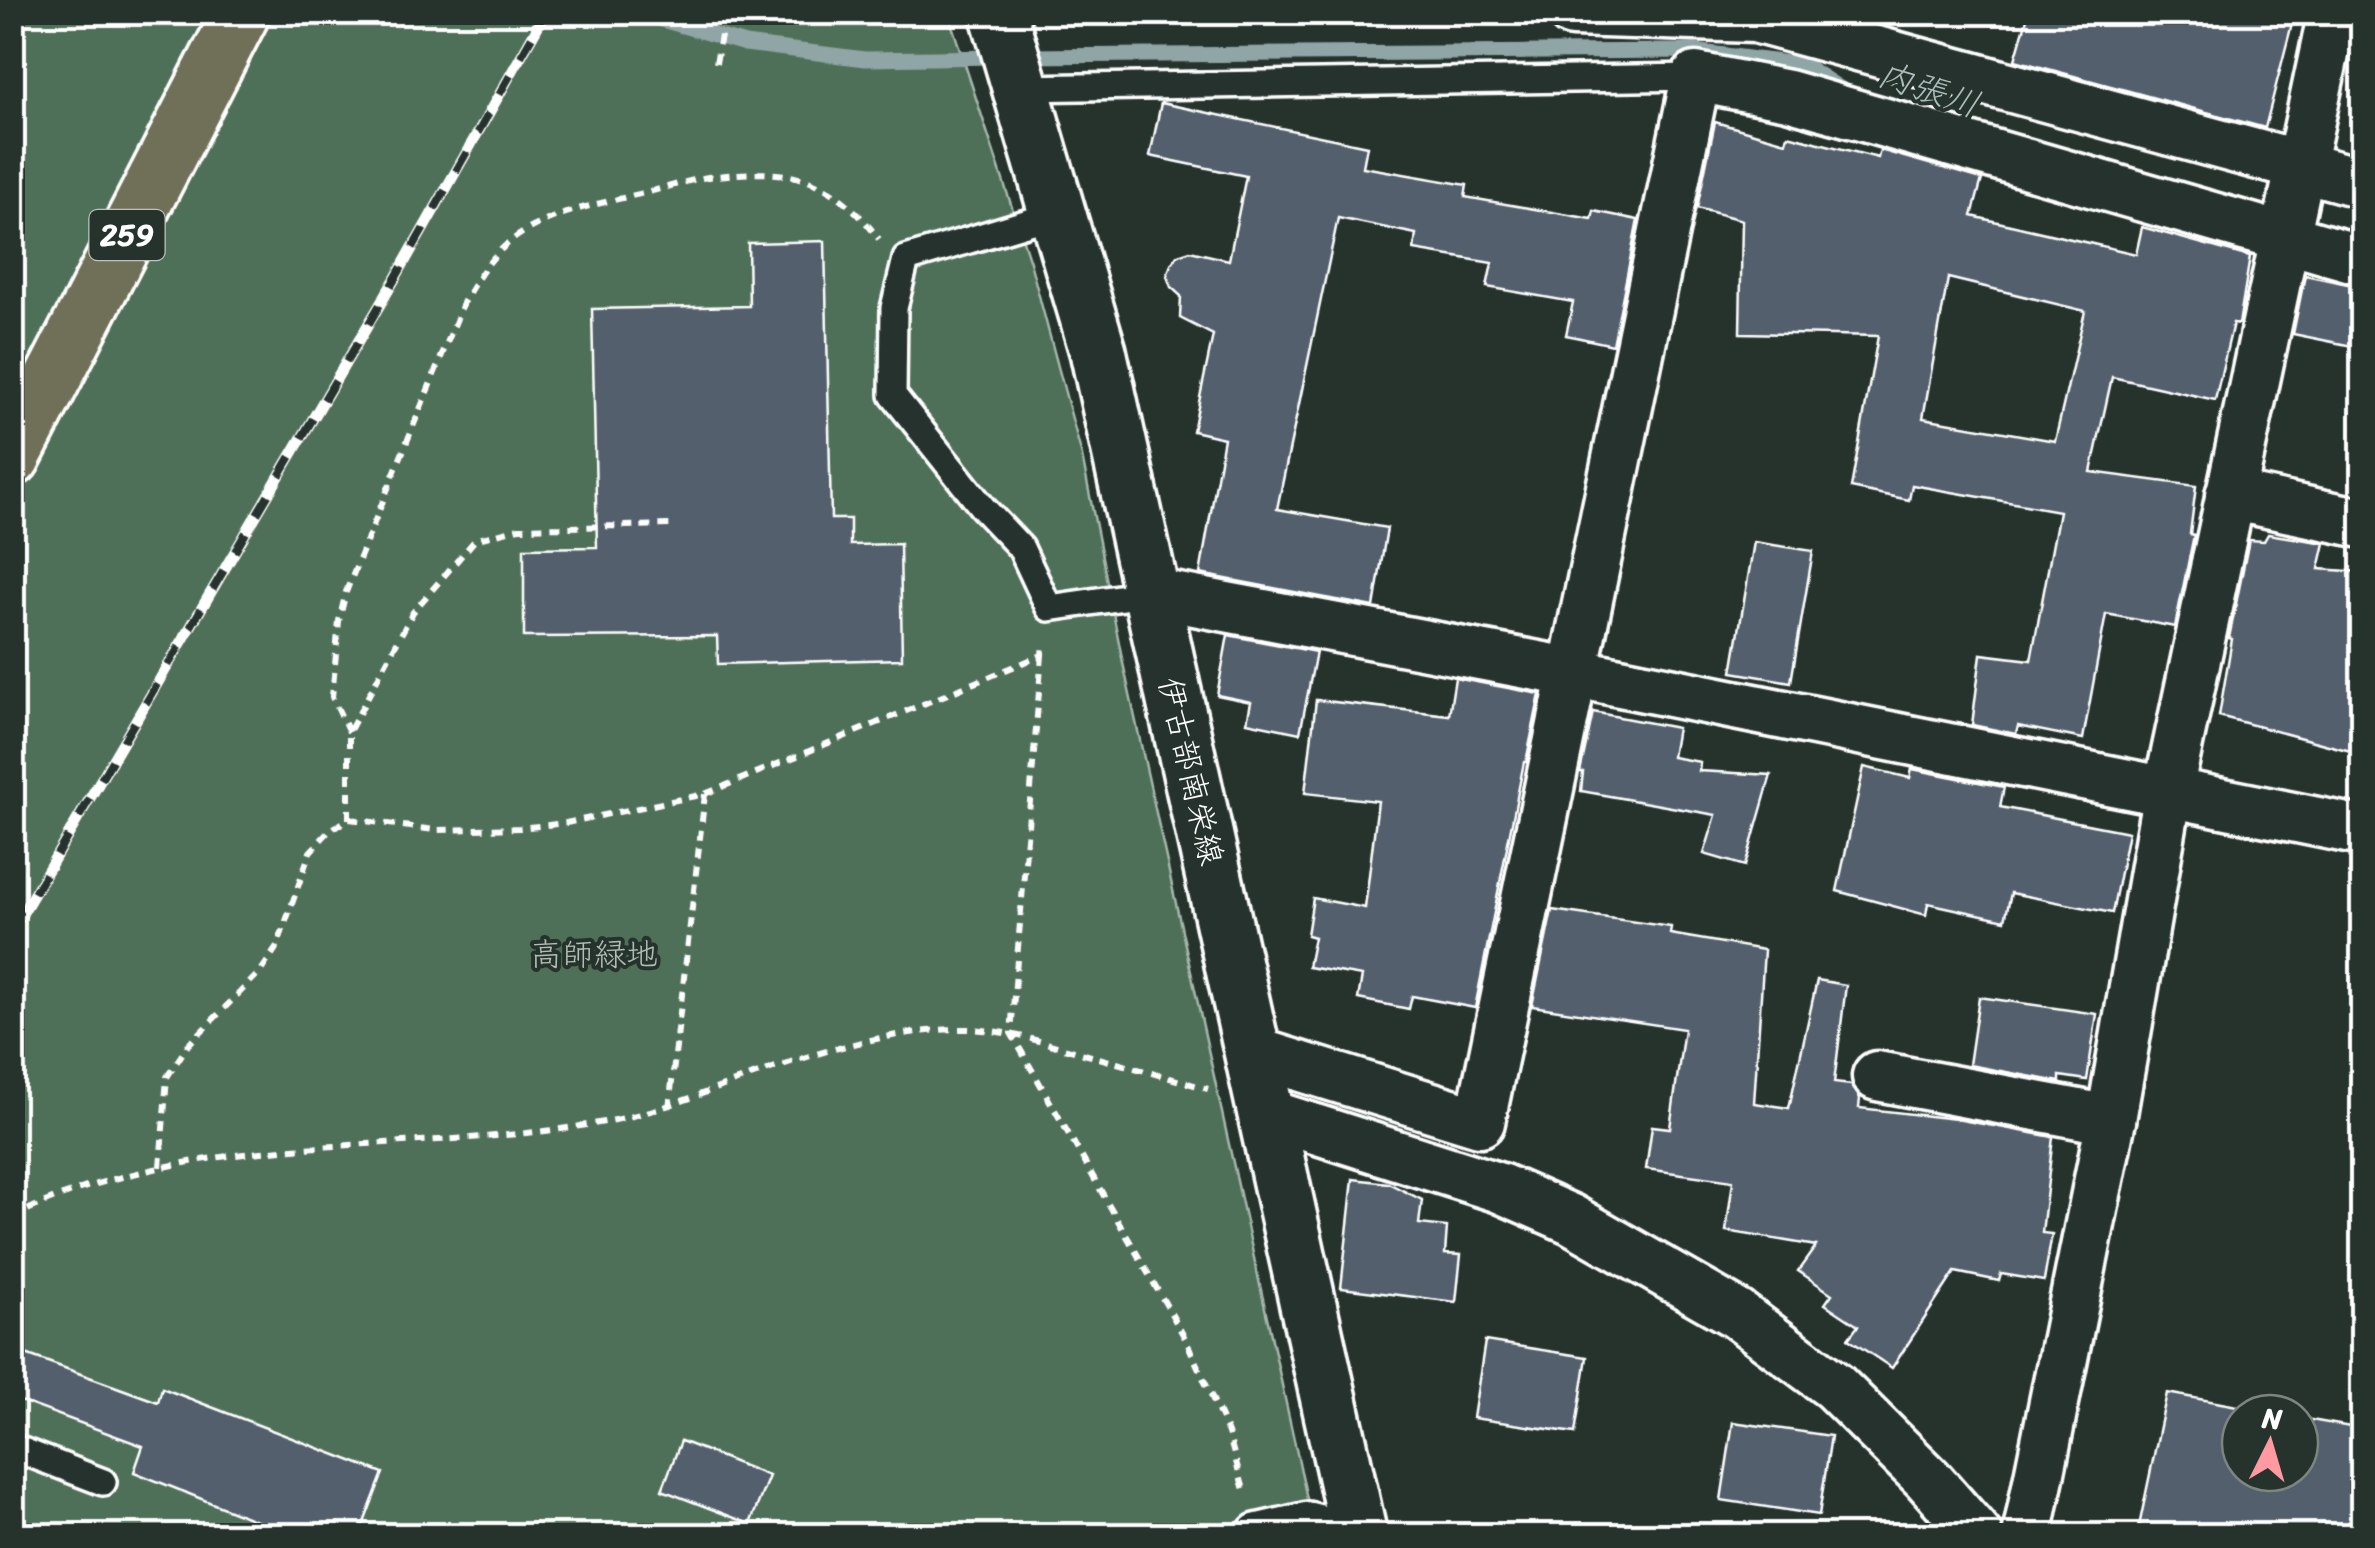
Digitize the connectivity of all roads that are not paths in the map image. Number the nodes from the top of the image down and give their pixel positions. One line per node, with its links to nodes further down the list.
1 (242, 12): 12 (highway, 259)
2 (1572, 12): 7 (street)
3 (2334, 12): 7 (street)
4 (999, 18): 6 (main road, 伊古部南栄線)
5 (1696, 77): 6 (lane); 10 (street); 16 (street)
6 (1020, 88): 9 (main road, 伊古部南栄線)
7 (2302, 166): 8 (street); 10 (street)
8 (2362, 183)
9 (1058, 213): 15 (main road, 伊古部南栄線); 15 (lane)
10 (2283, 238): 11 (street); 13 (street)
11 (2362, 260)
12 (12, 458)
13 (2230, 495): 14 (street); 17 (street)
14 (2362, 524)
15 (1152, 593): 16 (street); 20 (main road, 伊古部南栄線)
16 (1575, 673): 17 (street); 20 (street)
17 (2168, 791): 18 (street); 21 (street)
18 (2362, 831)
19 (1877, 1076): 21 (street)
20 (1250, 1087): 25 (main road, 伊古部南栄線); 26 (street)
21 (2112, 1120): 27 (street)
22 (12, 1447): 23 (lane)
23 (103, 1482)
24 (1256, 1532): 25 (street)
25 (1363, 1535)
26 (1978, 1536)
27 (2026, 1536)

